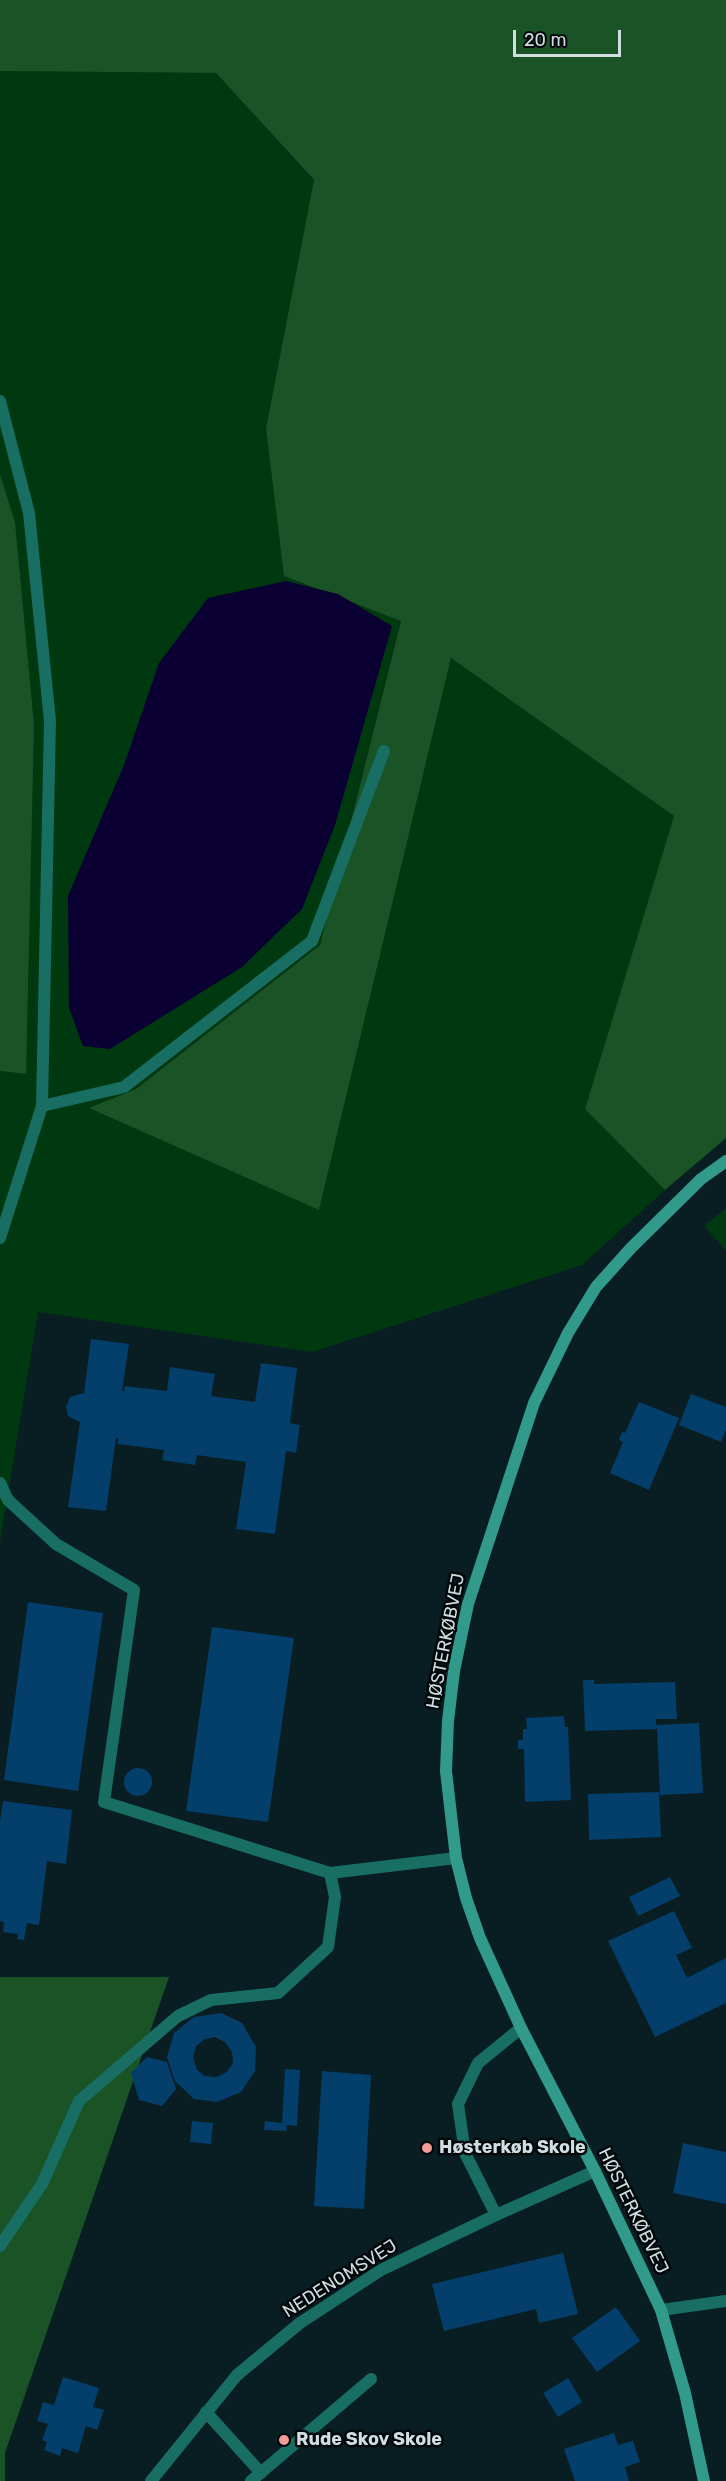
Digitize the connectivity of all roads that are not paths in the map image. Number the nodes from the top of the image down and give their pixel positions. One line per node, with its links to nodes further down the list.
1 (0, 401): 3 (street)
2 (384, 751): 3 (street)
3 (42, 1106): 5 (street)
4 (726, 1161): 7 (street, HØSTERKØBVEJ)
5 (0, 1238)
6 (0, 1483): 8 (street)
7 (456, 1858): 8 (street); 9 (street, HØSTERKØBVEJ)
8 (330, 1873): 12 (street)
9 (521, 2028): 10 (street, HØSTERKØBVEJ); 11 (street)
10 (595, 2171): 11 (street, NEDENOMSVEJ); 14 (street, HØSTERKØBVEJ)
11 (496, 2215): 16 (street, NEDENOMSVEJ)
12 (0, 2246)
13 (726, 2301): 14 (street)
14 (661, 2310): 20 (street, HØSTERKØBVEJ)
15 (371, 2379): 17 (street)
16 (206, 2412): 17 (street); 18 (street, NEDENOMSVEJ)
17 (261, 2473): 19 (street)
18 (151, 2481)
19 (251, 2481)
20 (704, 2481)

